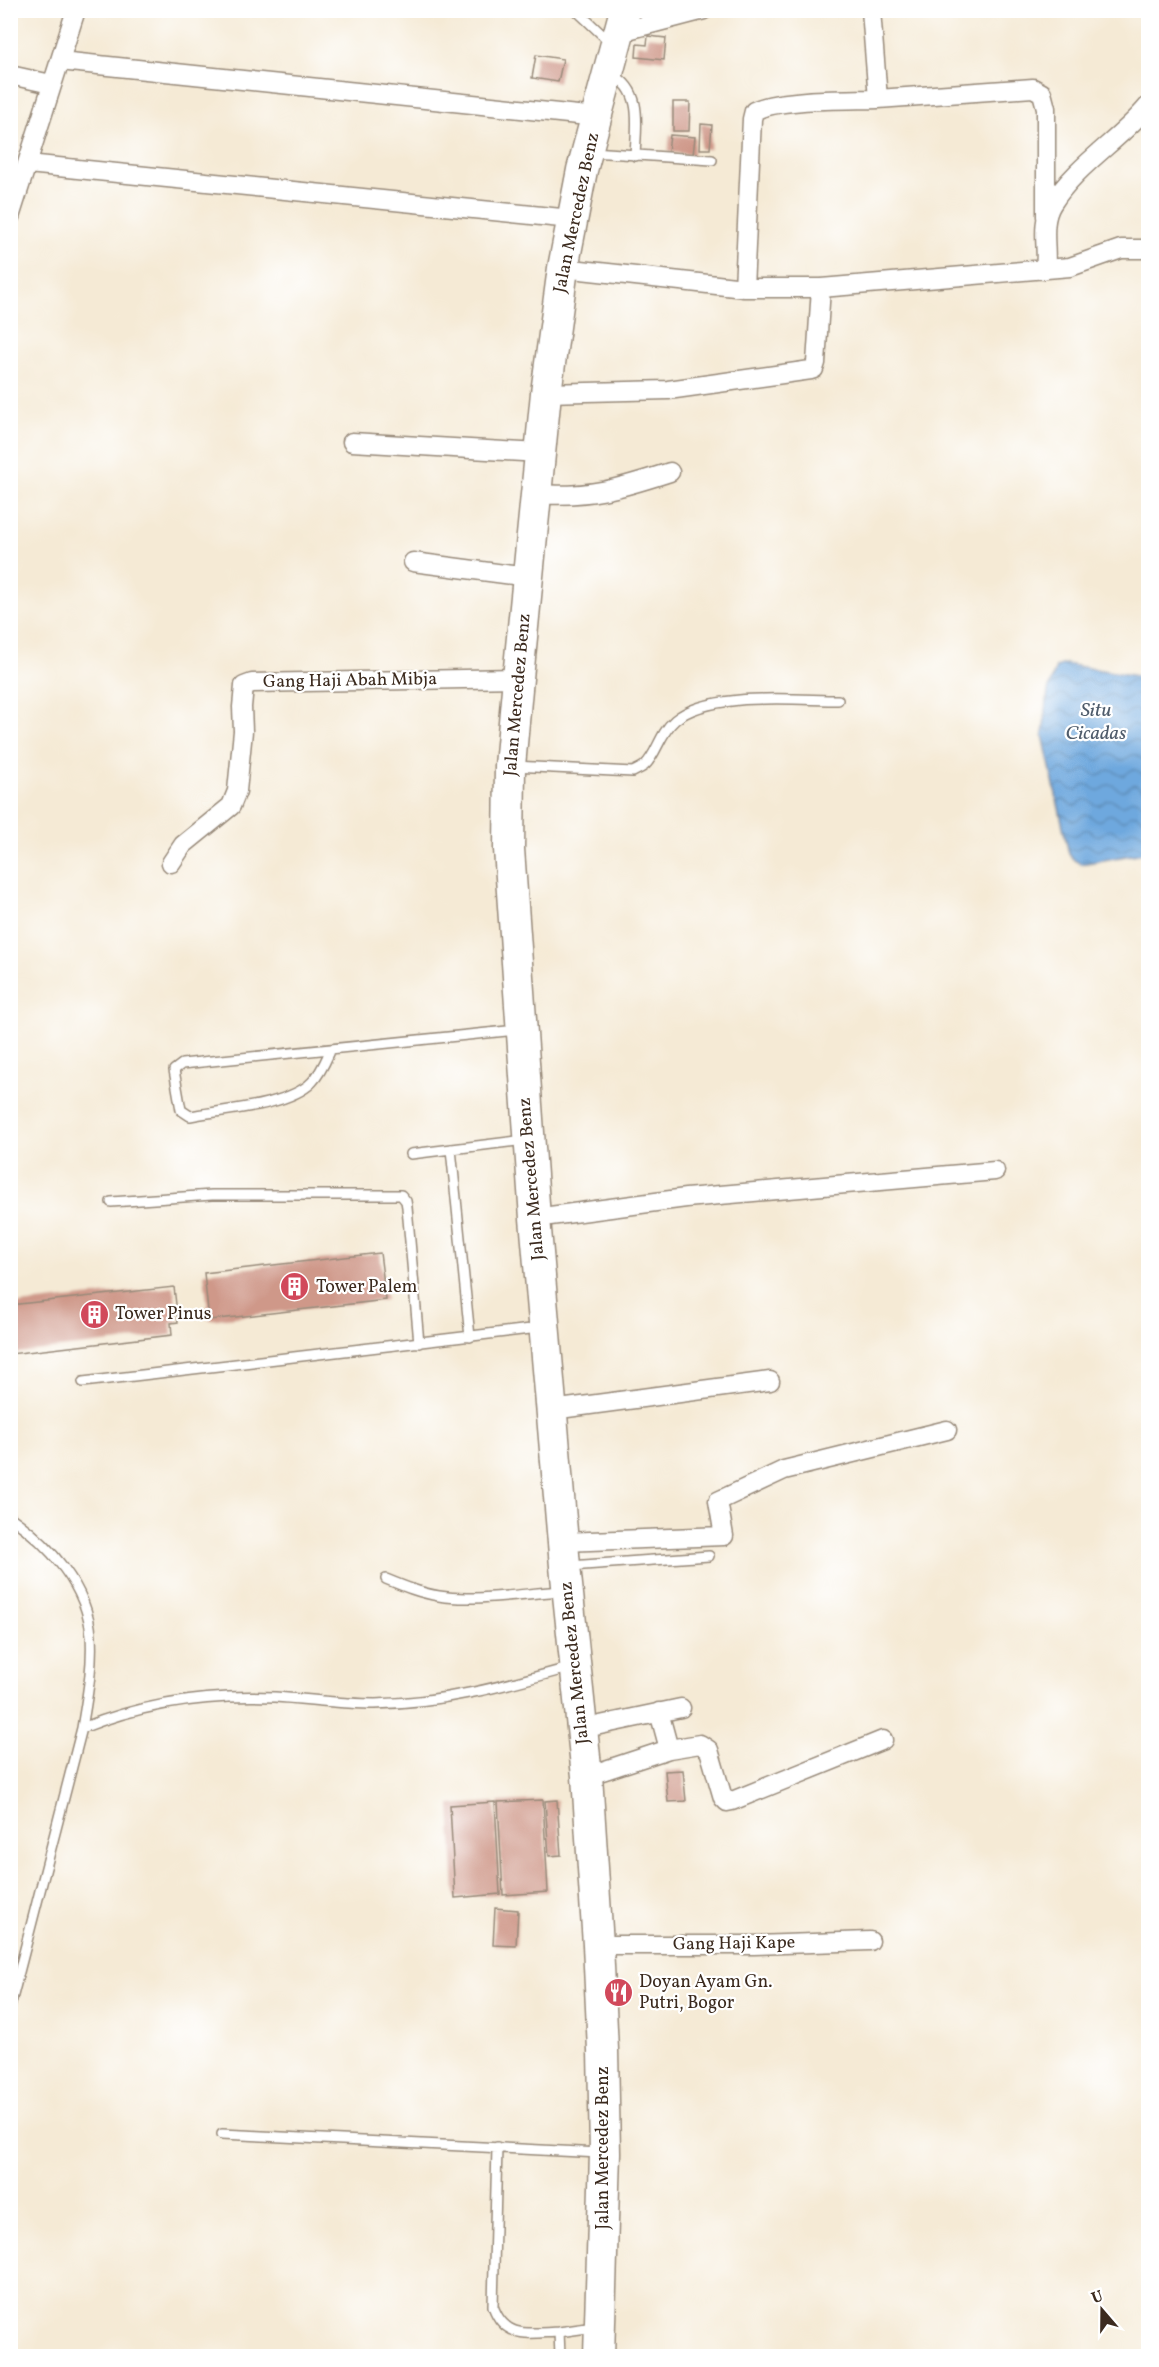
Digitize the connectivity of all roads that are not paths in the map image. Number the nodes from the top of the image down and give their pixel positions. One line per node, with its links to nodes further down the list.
1 (76, 10): 6 (street)
2 (576, 10): 5 (lane)
3 (704, 10): 5 (street)
4 (871, 10): 9 (street)
5 (617, 41): 11 (main road, Jalan Mercedez Benz); 13 (lane)
6 (60, 61): 8 (street); 11 (street)
7 (10, 75): 8 (street)
8 (51, 84): 15 (street)
9 (878, 99): 17 (street); 22 (street)
10 (1149, 106): 17 (street)
11 (597, 117): 12 (main road, Jalan Mercedez Benz)
12 (587, 152): 13 (lane); 18 (main road, Jalan Mercedez Benz)
13 (635, 156): 14 (lane)
14 (712, 160)
15 (28, 164): 16 (street); 18 (street)
16 (10, 217)
17 (1046, 217): 21 (street)
18 (571, 219): 20 (main road, Jalan Mercedez Benz)
19 (1149, 249): 21 (street)
20 (563, 268): 22 (street); 24 (main road, Jalan Mercedez Benz)
21 (1043, 270): 23 (street)
22 (744, 288): 23 (street)
23 (820, 288): 24 (street)
24 (546, 393): 26 (main road, Jalan Mercedez Benz)
25 (352, 442): 26 (street)
26 (540, 453): 28 (main road, Jalan Mercedez Benz)
27 (670, 472): 28 (street)
28 (536, 494): 30 (main road, Jalan Mercedez Benz)
29 (413, 562): 30 (street)
30 (528, 577): 31 (main road, Jalan Mercedez Benz)
31 (518, 678): 33 (main road, Jalan Mercedez Benz); 34 (street, Gang Haji Abah Mibja)
32 (838, 700): 33 (lane)
33 (510, 766): 35 (main road, Jalan Mercedez Benz)
34 (171, 863)
35 (520, 1030): 36 (lane); 37 (main road, Jalan Mercedez Benz)
36 (331, 1049): 36 (lane)
37 (528, 1139): 38 (lane); 42 (main road, Jalan Mercedez Benz)
38 (451, 1149): 39 (lane); 44 (lane)
39 (411, 1154)
40 (995, 1171): 42 (street)
41 (111, 1202): 45 (lane)
42 (535, 1218): 43 (main road, Jalan Mercedez Benz)
43 (544, 1328): 44 (lane); 48 (main road, Jalan Mercedez Benz)
44 (470, 1337): 45 (lane)
45 (419, 1343): 47 (lane)
46 (770, 1381): 48 (street)
47 (83, 1382)
48 (552, 1410): 52 (main road, Jalan Mercedez Benz)
49 (947, 1430): 52 (street)
50 (10, 1517): 57 (lane)
51 (709, 1556): 52 (lane)
52 (565, 1566): 53 (lane); 54 (main road, Jalan Mercedez Benz)
53 (386, 1579)
54 (575, 1666): 57 (lane); 58 (main road, Jalan Mercedez Benz)
55 (681, 1708): 56 (street)
56 (659, 1712): 58 (street); 60 (street)
57 (82, 1728): 64 (lane)
58 (582, 1729): 61 (main road, Jalan Mercedez Benz)
59 (883, 1740): 60 (street)
60 (669, 1749): 61 (street)
61 (587, 1776): 63 (main road, Jalan Mercedez Benz)
62 (870, 1941): 63 (street, Gang Haji Kape)
63 (598, 1945): 67 (main road, Jalan Mercedez Benz)
64 (10, 2007)
65 (222, 2134): 66 (lane)
66 (497, 2147): 67 (lane); 69 (lane)
67 (605, 2153): 68 (main road, Jalan Mercedez Benz)
68 (601, 2326): 69 (lane); 71 (main road, Jalan Mercedez Benz)
69 (559, 2332): 70 (lane)
70 (560, 2356)
71 (599, 2356)

